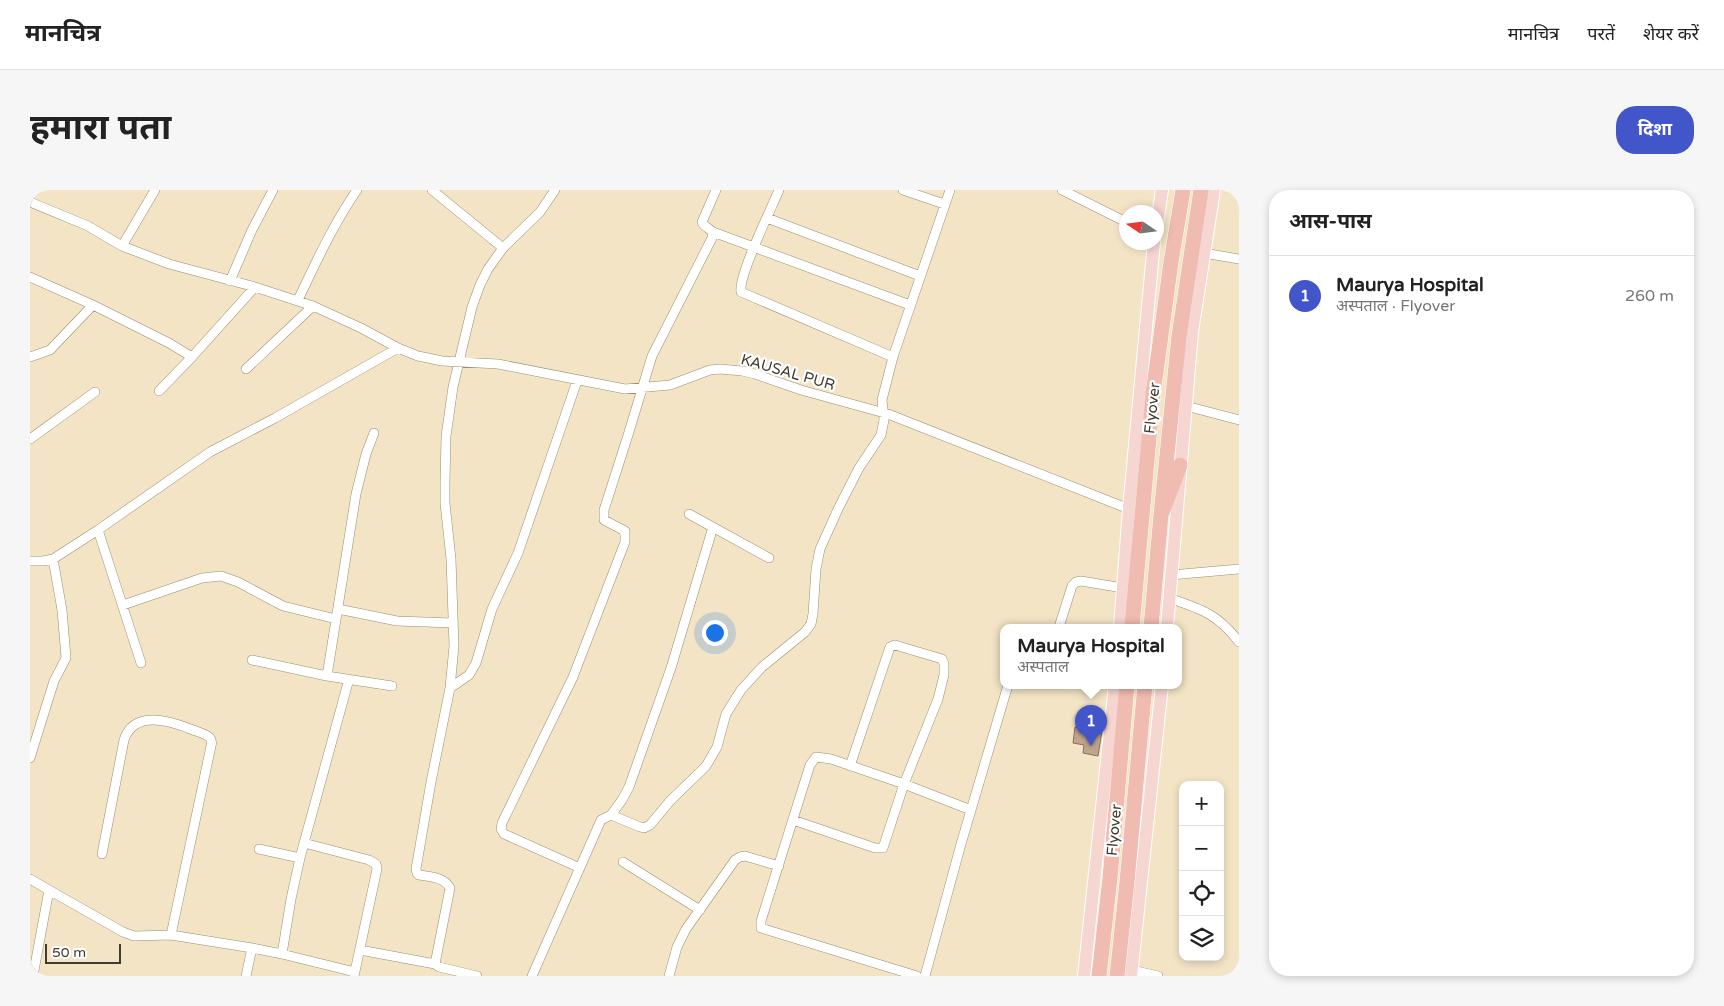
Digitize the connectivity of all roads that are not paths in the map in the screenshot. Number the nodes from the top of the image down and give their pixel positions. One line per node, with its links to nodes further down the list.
1 (155, 190): 21 (street)
2 (273, 190): 29 (street)
3 (357, 190): 31 (street)
4 (432, 190): 23 (street)
5 (556, 190): 23 (street)
6 (716, 190): 20 (street)
7 (779, 190): 18 (street)
8 (903, 190): 16 (street)
9 (950, 190): 16 (street)
10 (1062, 190): 19 (street)
11 (1184, 190): 69 (highway, Flyover)
12 (1201, 190): 53 (highway, Flyover)
13 (1214, 190): 25 (main road)
14 (1159, 191): 17 (main road)
15 (30, 202): 21 (street, KAUSAL PUR)
16 (944, 204): 27 (street)
17 (1158, 205)
18 (767, 218): 22 (street); 27 (street)
19 (1119, 218)
20 (713, 232): 22 (street); 42 (street)
21 (122, 246): 29 (street, KAUSAL PUR)
22 (754, 247): 34 (street); 37 (street)
23 (503, 248): 39 (street)
24 (1153, 250): 51 (main road)
25 (1204, 253): 26 (street); 45 (main road)
26 (1239, 259)
27 (920, 276): 34 (street)
28 (30, 277): 32 (street)
29 (230, 281): 30 (street, KAUSAL PUR)
30 (255, 287): 31 (street, KAUSAL PUR); 36 (street)
31 (298, 300): 33 (street, KAUSAL PUR)
32 (93, 305): 36 (street); 38 (street)
33 (313, 306): 35 (street, KAUSAL PUR); 40 (street)
34 (910, 306): 37 (street)
35 (398, 348): 39 (street, KAUSAL PUR); 55 (street)
36 (192, 357): 43 (street)
37 (893, 357): 46 (street)
38 (30, 358)
39 (458, 362): 41 (street, KAUSAL PUR); 66 (street)
40 (246, 369)
41 (577, 381): 42 (street, KAUSAL PUR); 78 (street)
42 (642, 389): 46 (street, KAUSAL PUR); 96 (street)
43 (159, 390)
44 (95, 392): 49 (street)
45 (1186, 406): 47 (street); 50 (main road)
46 (882, 412): 51 (street, KAUSAL PUR); 88 (street)
47 (1239, 420)
48 (374, 433): 64 (street)
49 (30, 439)
50 (1180, 465): 53 (highway); 60 (main road)
51 (1129, 509): 61 (main road)
52 (689, 514): 54 (street)
53 (1161, 515): 70 (highway, Flyover)
54 (713, 527): 56 (street); 88 (street)
55 (98, 530): 57 (street); 63 (street)
56 (769, 558)
57 (53, 559): 58 (street); 84 (street)
58 (30, 561)
59 (1239, 569): 60 (street)
60 (1171, 575): 62 (main road)
61 (1123, 588): 67 (street); 68 (main road)
62 (1169, 598): 71 (main road); 72 (street)
63 (122, 605): 65 (street); 74 (street)
64 (338, 609): 65 (street); 66 (street)
65 (336, 619): 75 (street)
66 (453, 623): 78 (street)
67 (1060, 624)
68 (1120, 624)
69 (1132, 624)
70 (1151, 624)
71 (1167, 624)
72 (1239, 642)
73 (252, 660): 75 (street)
74 (141, 663)
75 (327, 676): 76 (street)
76 (349, 679): 77 (street); 90 (street)
77 (392, 686)
78 (450, 688): 104 (street)
79 (1007, 689): 87 (street)
80 (1115, 689): 115 (main road)
81 (1127, 689): 116 (highway, Flyover)
82 (1146, 689): 117 (highway)
83 (1162, 689): 105 (main road)
84 (30, 758)
85 (850, 766): 86 (street); 86 (street); 89 (street)
86 (904, 784): 87 (street); 89 (street)
87 (972, 810): 114 (street)
88 (611, 815): 96 (street)
89 (793, 820): 95 (street)
90 (304, 843): 93 (street); 102 (street)
91 (259, 849): 93 (street)
92 (102, 854): 100 (street)
93 (300, 858): 103 (street)
94 (623, 862): 99 (street)
95 (779, 866): 99 (street); 113 (street)
96 (580, 868): 111 (street)
97 (30, 879): 98 (street)
98 (49, 890): 100 (street); 108 (street)
99 (700, 910): 112 (street)
100 (171, 935): 101 (street)
101 (252, 948): 103 (street); 109 (street)
102 (360, 950): 104 (street); 106 (street)
103 (282, 954): 106 (street)
104 (435, 964): 107 (street)
105 (1131, 973): 118 (street)
106 (354, 974)
107 (460, 974): 110 (street)
108 (33, 976)
109 (246, 976)
110 (477, 976)
111 (532, 976)
112 (669, 976)
113 (917, 976)
114 (925, 976)
115 (1084, 976)
116 (1099, 976)
117 (1116, 976)
118 (1158, 976)

